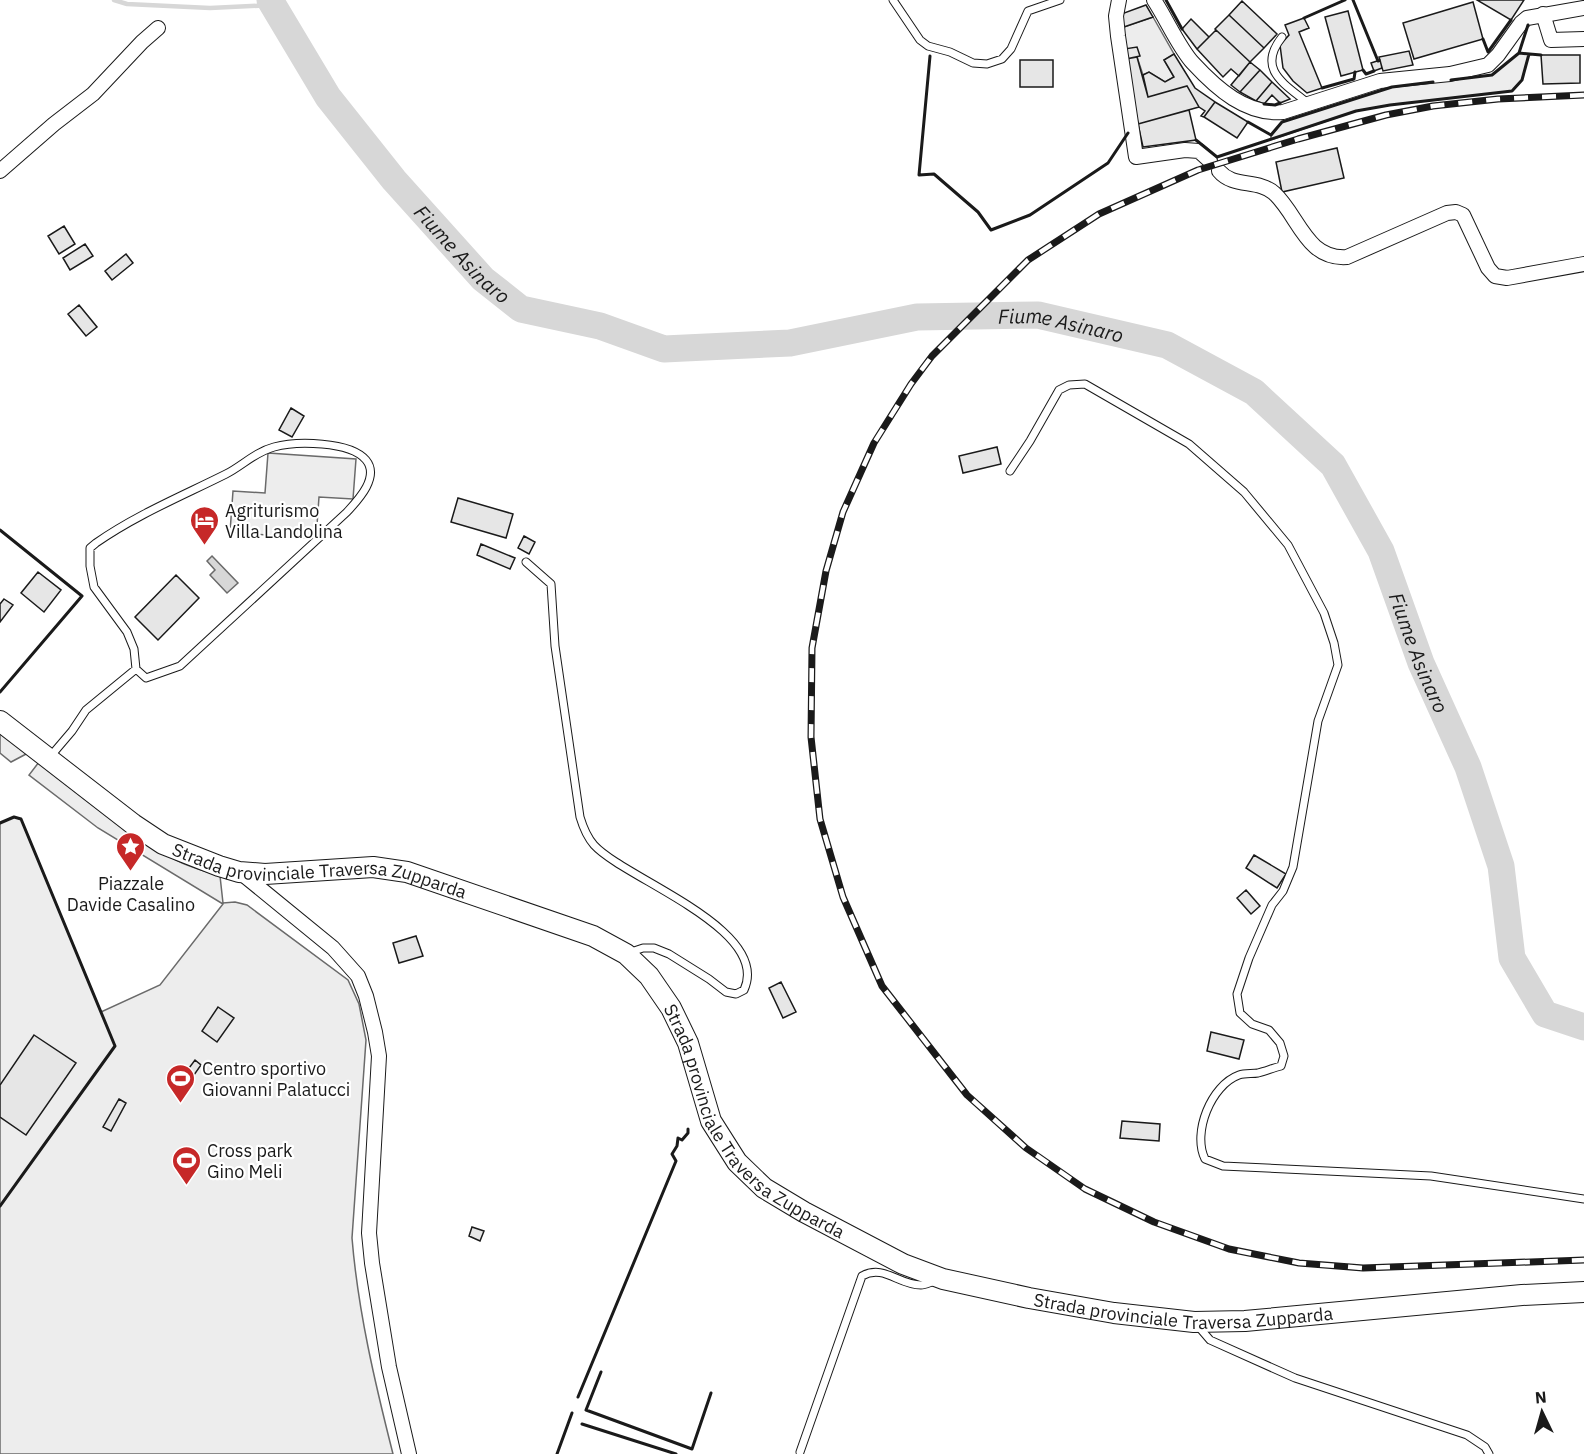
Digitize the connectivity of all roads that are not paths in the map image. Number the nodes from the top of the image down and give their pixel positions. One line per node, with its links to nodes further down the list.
1 (893, 0): 2 (lane)
2 (1060, 0)
3 (1119, 0): 12 (street)
4 (1154, 0): 10 (street)
5 (1584, 8): 6 (street)
6 (1544, 14): 9 (street); 10 (street)
7 (158, 28): 11 (street)
8 (1282, 37): 10 (lane)
9 (1584, 39)
10 (1309, 104)
11 (0, 171)
12 (1584, 264)
13 (1010, 471): 20 (lane)
14 (526, 562): 19 (lane)
15 (135, 669): 15 (lane); 17 (lane)
16 (0, 721): 17 (main road, Strada provinciale Traversa Zupparda)
17 (48, 759): 18 (main road, Strada provinciale Traversa Zupparda)
18 (239, 872): 19 (main road, Strada provinciale Traversa Zupparda); 25 (street)
19 (626, 954): 21 (main road, Strada provinciale Traversa Zupparda)
20 (1584, 1199)
21 (943, 1279): 23 (main road, Strada provinciale Traversa Zupparda); 24 (lane)
22 (1584, 1292): 23 (main road, Strada provinciale Traversa Zupparda)
23 (1194, 1322): 26 (lane)
24 (800, 1452)
25 (409, 1454)
26 (1489, 1454)

